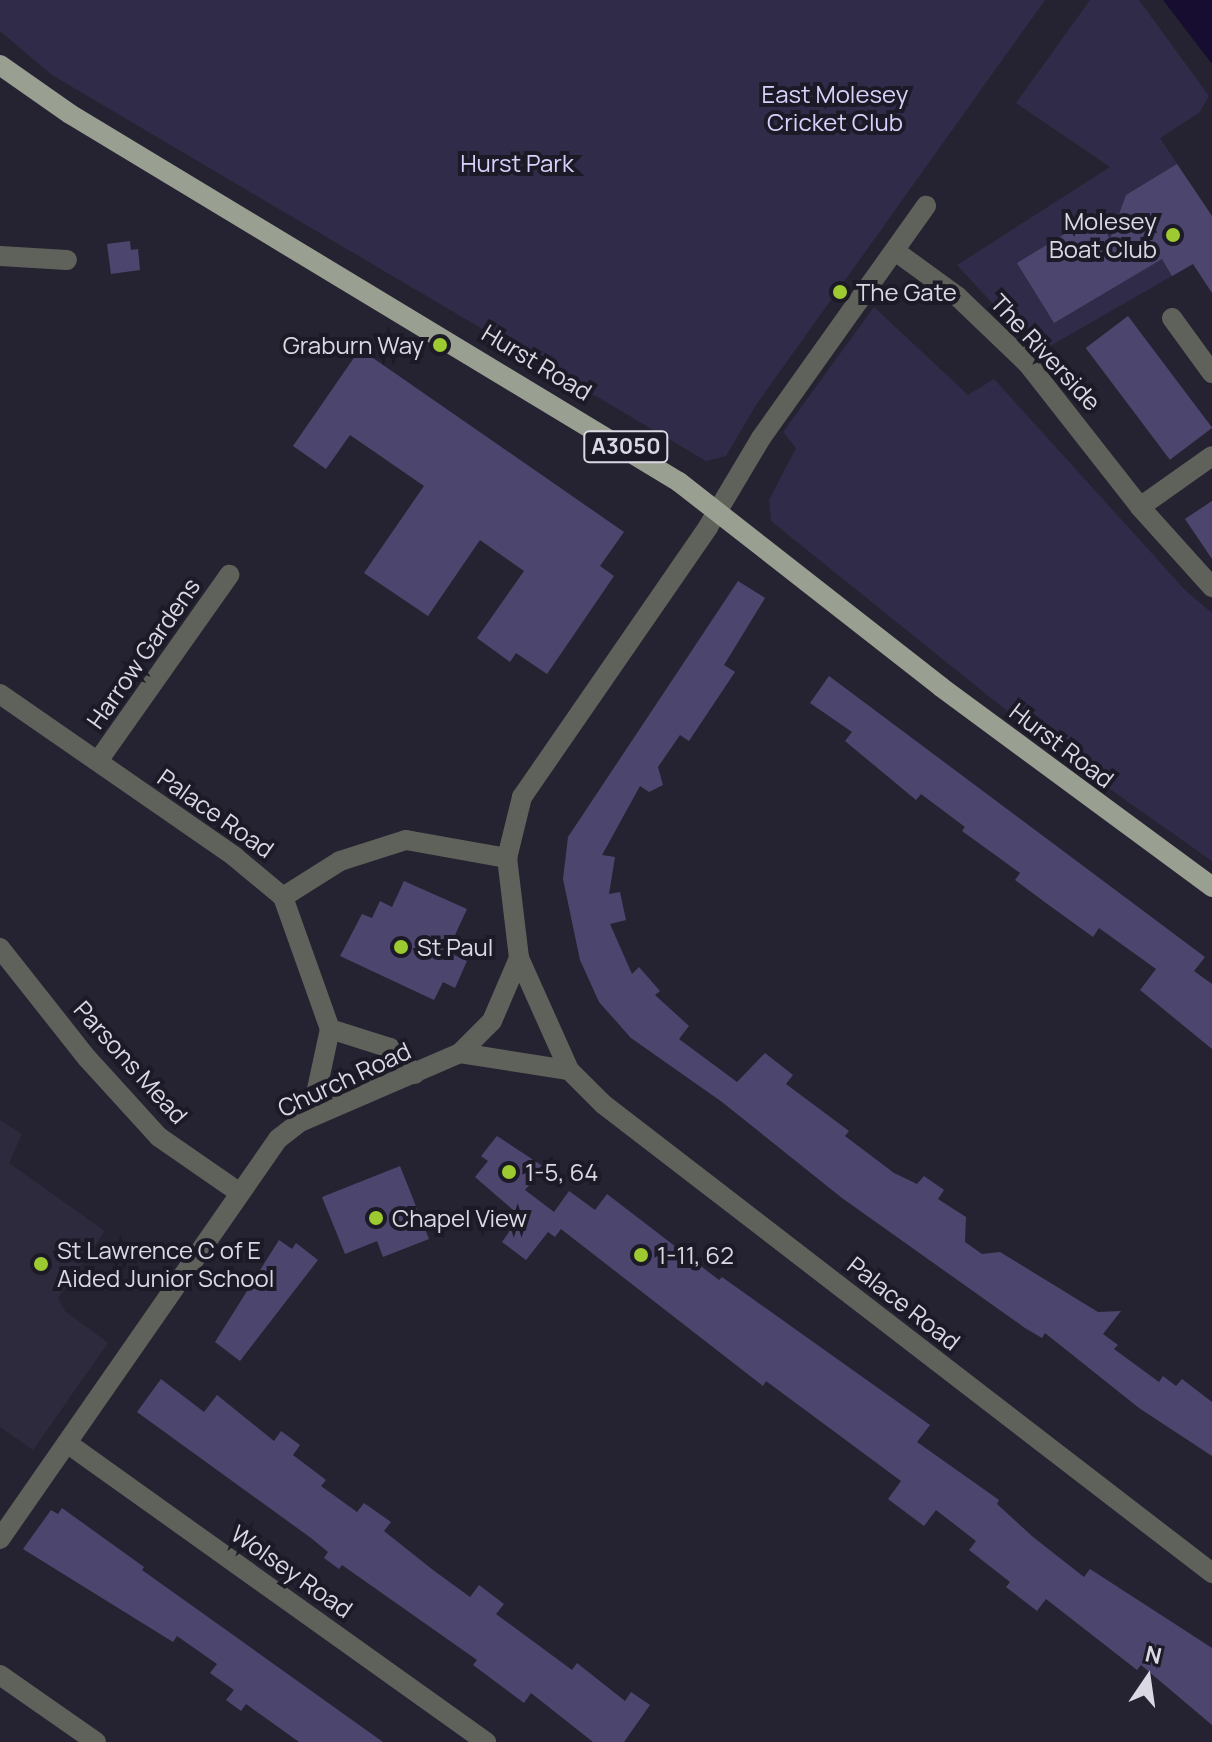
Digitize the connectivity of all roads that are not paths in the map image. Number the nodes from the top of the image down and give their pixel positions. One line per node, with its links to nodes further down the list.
1 (0, 65): 10 (main road, Hurst Road / A3050)
2 (926, 206): 3 (street)
3 (895, 251): 9 (street, The Riverside); 10 (street)
4 (0, 256): 5 (street)
5 (67, 260)
6 (1172, 318): 7 (street)
7 (1212, 373)
8 (1212, 456): 9 (street)
9 (1140, 507): 12 (street, The Riverside)
10 (717, 509): 15 (street); 16 (main road, Hurst Road / A3050)
11 (229, 575): 14 (street, Harrow Gardens)
12 (1212, 587)
13 (0, 694): 14 (street, Palace Road)
14 (98, 761): 17 (street, Palace Road)
15 (507, 858): 17 (street); 19 (street)
16 (1212, 887)
17 (283, 897): 20 (street, Palace Road)
18 (0, 948): 25 (street, Parsons Mead)
19 (519, 958): 21 (street, Church Road); 22 (street, Palace Road)
20 (330, 1029): 23 (street); 24 (street)
21 (460, 1053): 22 (street); 23 (street, Church Road)
22 (569, 1070): 28 (street, Palace Road)
23 (415, 1074): 24 (street, Church Road)
24 (311, 1117): 25 (street, Church Road)
25 (240, 1193): 26 (street, Church Road)
26 (67, 1443): 27 (street, Church Road); 31 (street, Wolsey Road)
27 (0, 1539)
28 (1212, 1573)
29 (0, 1675): 30 (street)
30 (96, 1742)
31 (486, 1742)

